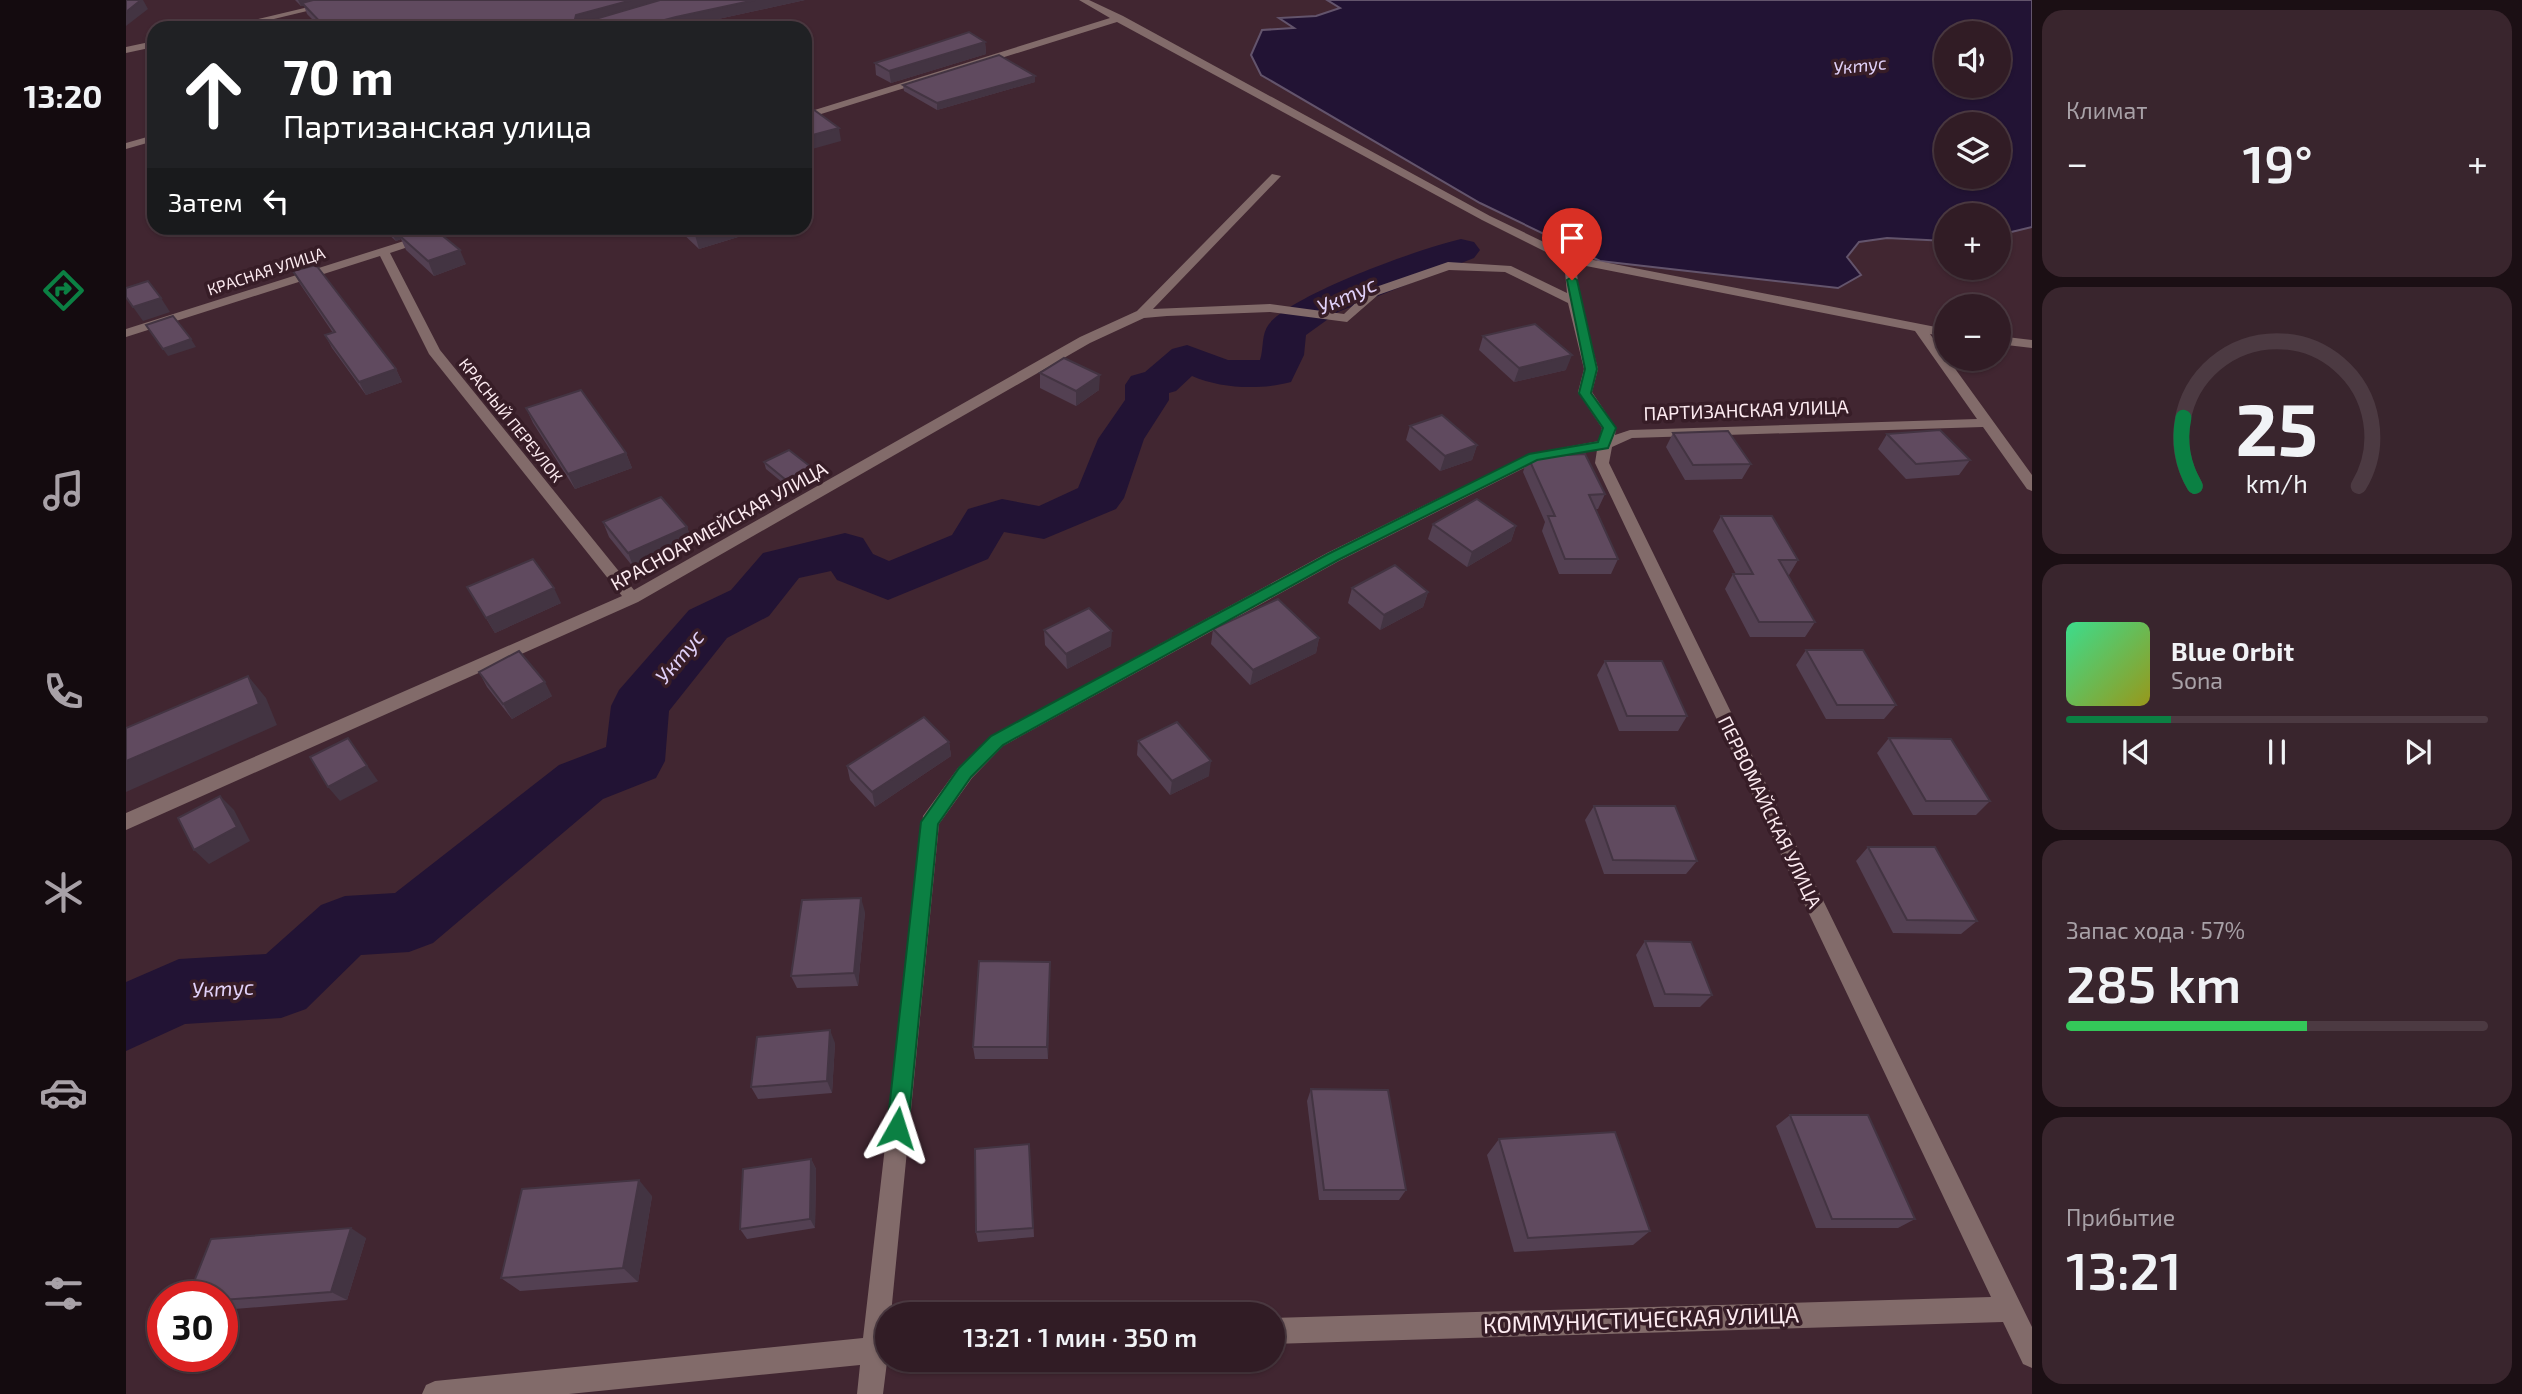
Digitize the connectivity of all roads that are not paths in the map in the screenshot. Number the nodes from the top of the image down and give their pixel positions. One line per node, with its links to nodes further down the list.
1 (349, 0): 4 (street)
2 (1083, 0): 3 (street)
3 (1120, 18): 7 (street); 13 (street)
4 (256, 21)
5 (147, 46): 6 (street)
6 (126, 50)
7 (812, 114)
8 (147, 140): 9 (street)
9 (126, 146)
10 (1276, 176): 15 (street, КРАСНОАРМЕЙСКАЯ УЛИЦА)
11 (433, 235): 12 (street, КРАСНАЯ УЛИЦА)
12 (383, 251): 18 (street, КРАСНАЯ УЛИЦА); 24 (street, КРАСНЫЙ ПЕРЕУЛОК)
13 (1570, 259): 14 (street, ПЕРВОМАЙСКАЯ УЛИЦА); 16 (street)
14 (1574, 301): 15 (street); 22 (street, ПЕРВОМАЙСКАЯ УЛИЦА)
15 (1141, 314): 24 (street, КРАСНОАРМЕЙСКАЯ УЛИЦА)
16 (1921, 330): 17 (street); 21 (street)
17 (1934, 332)
18 (126, 333)
19 (2011, 342): 20 (street)
20 (2032, 344)
21 (1986, 423): 22 (street, ПАРТИЗАНСКАЯ УЛИЦА); 23 (street)
22 (1604, 445): 26 (street, ПАРТИЗАНСКАЯ УЛИЦА); 27 (street, ПЕРВОМАЙСКАЯ УЛИЦА)
23 (2032, 486)
24 (632, 598): 25 (street, КРАСНОАРМЕЙСКАЯ УЛИЦА)
25 (126, 822)
26 (885, 1302)
27 (2010, 1309): 28 (street, КОММУНИСТИЧЕСКАЯ УЛИЦА); 30 (street, ПЕРВОМАЙСКАЯ УЛИЦА)
28 (1285, 1331)
29 (875, 1351): 32 (street)
30 (2032, 1355)
31 (876, 1372): 33 (street, ПАРТИЗАНСКАЯ УЛИЦА)
32 (435, 1394)
33 (870, 1394)

